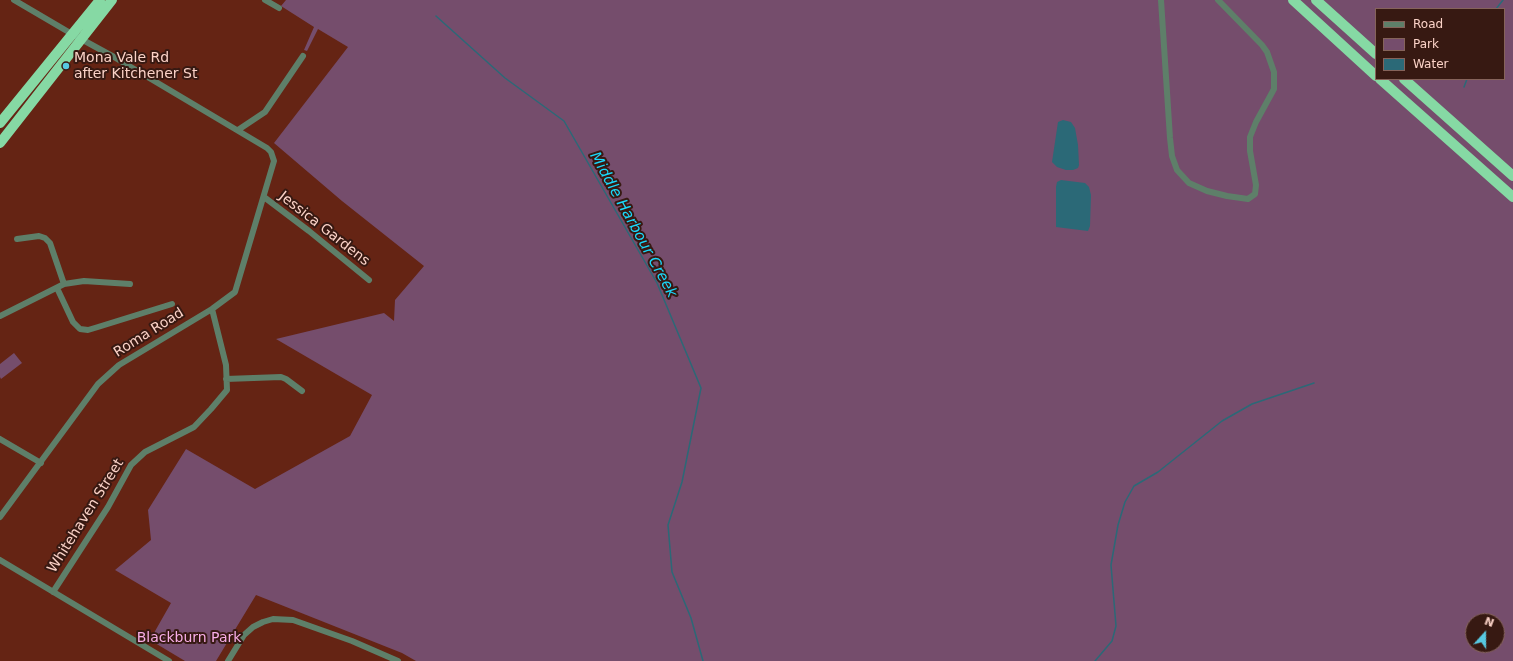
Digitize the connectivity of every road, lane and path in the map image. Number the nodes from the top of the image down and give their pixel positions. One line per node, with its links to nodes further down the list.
1 (14, 0): 10 (street)
2 (100, 0): 10 (highway)
3 (112, 0): 10 (highway)
4 (265, 0): 9 (street)
5 (1161, 0): 6 (street)
6 (1218, 0)
7 (1293, 0): 13 (highway)
8 (1316, 0): 11 (highway)
9 (279, 8)
10 (76, 36): 16 (highway); 17 (street); 18 (highway)
11 (1375, 53)
12 (303, 56): 17 (street)
13 (1375, 75)
14 (1381, 80): 21 (highway)
15 (1405, 80): 19 (highway)
16 (0, 123)
17 (238, 130): 20 (street, Roma Road)
18 (0, 143)
19 (1513, 176)
20 (264, 197): 23 (street, Jessica Gardens); 28 (street, Roma Road)
21 (1513, 197)
22 (18, 239): 24 (street)
23 (369, 280)
24 (64, 284): 25 (street); 26 (street)
25 (130, 284)
26 (57, 288): 27 (street); 29 (street)
27 (172, 304)
28 (212, 309): 30 (street, Whitehaven Street); 33 (street, Roma Road)
29 (0, 316)
30 (226, 379): 31 (street); 36 (street, Whitehaven Street)
31 (302, 391)
32 (0, 440): 33 (street)
33 (41, 462): 34 (street, Roma Road)
34 (0, 517)
35 (0, 560): 36 (street)
36 (53, 592): 37 (street)
37 (169, 661)
38 (228, 661): 39 (street)
39 (398, 661)

